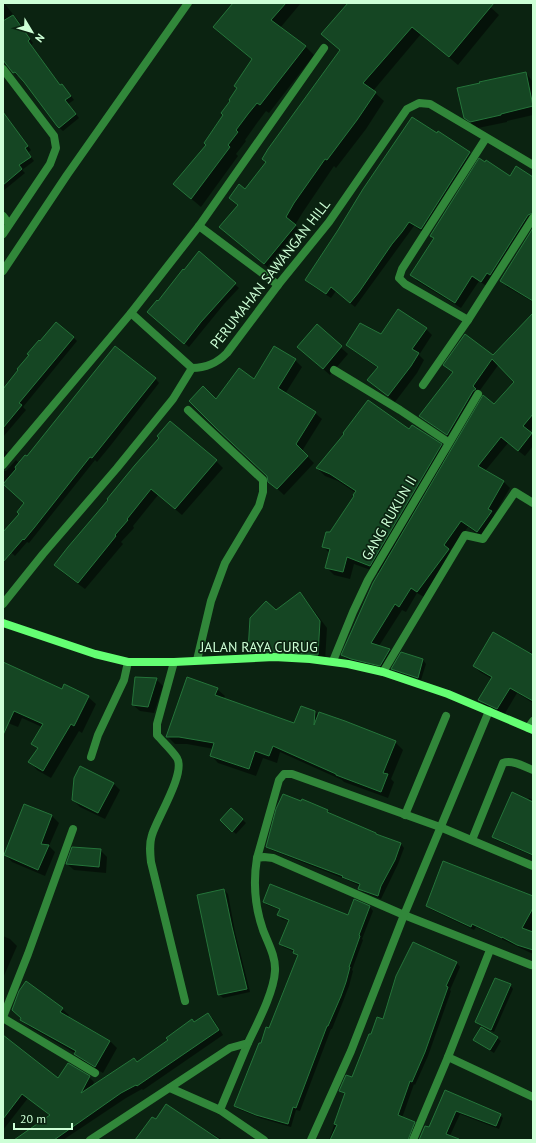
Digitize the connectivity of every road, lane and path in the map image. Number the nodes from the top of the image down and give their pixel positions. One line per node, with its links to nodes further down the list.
1 (188, 3): 11 (street)
2 (324, 48): 9 (street)
3 (3, 69): 8 (street)
4 (486, 138): 5 (street, PERUMAHAN SAWANGAN HILL); 12 (street, PERUMAHAN SAWANGAN HILL); 14 (street)
5 (533, 165)
6 (3, 216): 8 (street)
7 (533, 218): 14 (street)
8 (9, 224): 10 (street)
9 (199, 226): 12 (street); 13 (street)
10 (3, 234)
11 (3, 272)
12 (278, 286): 15 (street, PERUMAHAN SAWANGAN HILL)
13 (131, 313): 15 (street); 21 (street)
14 (468, 320): 17 (street)
15 (192, 368): 23 (street)
16 (334, 370): 20 (street)
17 (423, 385)
18 (478, 394): 20 (street, GANG RUKUN II)
19 (188, 410): 25 (street)
20 (448, 442): 26 (street, GANG RUKUN II)
21 (3, 465)
22 (533, 503): 29 (street)
23 (3, 604)
24 (3, 623): 27 (main road, JALAN RAYA CURUG)
25 (197, 660): 26 (main road, JALAN RAYA CURUG); 28 (main road, JALAN RAYA CURUG)
26 (333, 661): 29 (main road, JALAN RAYA CURUG)
27 (128, 662): 28 (main road, JALAN RAYA CURUG); 33 (street)
28 (174, 662): 44 (street)
29 (383, 672): 30 (main road, JALAN RAYA CURUG)
30 (489, 711): 32 (main road, JALAN RAYA CURUG); 36 (street)
31 (446, 716): 35 (street)
32 (531, 726)
33 (91, 757)
34 (533, 770): 38 (street)
35 (405, 815): 36 (street); 39 (street)
36 (440, 827): 38 (street); 41 (street)
37 (73, 829): 45 (street)
38 (472, 840): 40 (street)
39 (257, 858): 41 (street); 46 (street)
40 (533, 866)
41 (404, 915): 42 (street); 54 (street)
42 (490, 950): 43 (street); 47 (street)
43 (531, 965)
44 (185, 1001)
45 (3, 1018): 48 (street)
46 (248, 1042): 49 (street); 51 (street)
47 (448, 1057): 50 (street); 55 (street)
48 (96, 1073)
49 (170, 1088): 51 (street); 52 (street)
50 (533, 1098)
51 (220, 1110): 53 (street)
52 (96, 1139)
53 (264, 1140)
54 (311, 1140)
55 (413, 1140)

